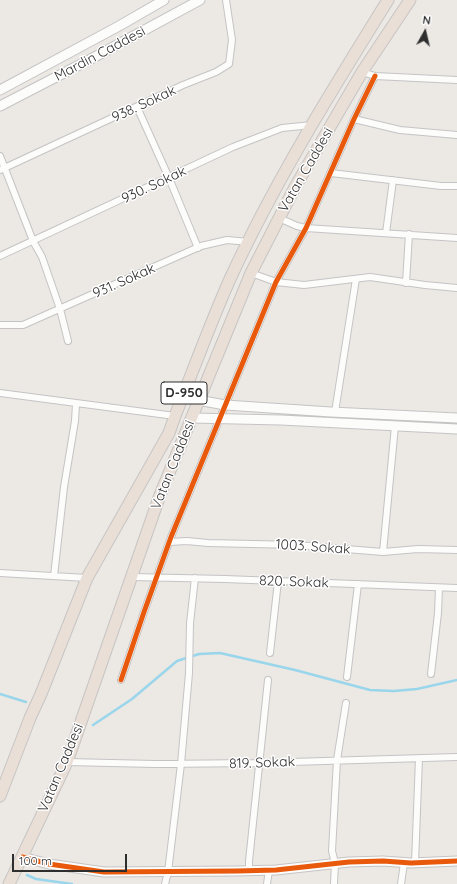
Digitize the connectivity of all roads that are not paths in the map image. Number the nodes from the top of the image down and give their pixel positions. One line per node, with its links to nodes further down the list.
1 (164, 0): 9 (street, Mardin Caddesi)
2 (200, 0): 10 (street, Mardin Caddesi)
3 (226, 0): 11 (street, 938. Sokak)
4 (388, 0): 13 (highway, Vatan Caddesi / D-950)
5 (410, 0): 6 (highway, Vatan Caddesi / D-950)
6 (362, 72): 7 (street); 21 (highway, Vatan Caddesi / D-950)
7 (375, 76): 8 (street); 12 (street)
8 (457, 80)
9 (0, 90)
10 (0, 106)
11 (137, 107): 16 (street, 938. Sokak); 18 (street)
12 (354, 119): 14 (street); 17 (street)
13 (312, 125): 18 (street, 930. Sokak); 27 (highway, Vatan Caddesi / D-950)
14 (457, 135)
15 (0, 156): 16 (street)
16 (2, 169): 26 (street)
17 (331, 174): 19 (street); 22 (street)
18 (169, 178): 26 (street, 930. Sokak); 28 (street)
19 (393, 180): 20 (street); 23 (street)
20 (457, 186)
21 (279, 218): 22 (street); 30 (highway, Vatan Caddesi / D-950)
22 (306, 228): 23 (street); 32 (street)
23 (386, 233): 24 (street)
24 (409, 234): 25 (street); 33 (street)
25 (457, 238)
26 (33, 241): 29 (street, 930. Sokak); 35 (street)
27 (249, 242): 28 (street, 931. Sokak); 43 (highway, Vatan Caddesi / D-950)
28 (198, 248): 35 (street, 931. Sokak)
29 (0, 256)
30 (251, 273): 32 (street); 39 (highway, Vatan Caddesi / D-950)
31 (356, 279): 32 (street); 33 (street); 42 (street)
32 (276, 282): 41 (street)
33 (406, 283): 34 (street)
34 (457, 288)
35 (60, 309): 36 (street, 931. Sokak); 37 (street)
36 (0, 325)
37 (68, 341)
38 (0, 393): 40 (street)
39 (198, 400): 41 (street); 44 (highway, Vatan Caddesi / D-950)
40 (76, 404): 43 (street); 53 (street)
41 (225, 405): 42 (street); 46 (street)
42 (335, 412): 45 (street)
43 (175, 416): 56 (highway, Vatan Caddesi / D-950)
44 (192, 418): 46 (street); 54 (highway, Vatan Caddesi / D-950)
45 (457, 418)
46 (219, 419): 47 (street); 49 (street)
47 (395, 426): 48 (street); 51 (street)
48 (457, 429)
49 (170, 542): 51 (street, 1003. Sokak); 55 (street)
50 (457, 550): 51 (street, 1003. Sokak)
51 (383, 552)
52 (0, 573): 53 (street)
53 (54, 576): 56 (street)
54 (132, 576): 55 (street, 820. Sokak); 71 (highway, Vatan Caddesi / D-950)
55 (156, 577): 57 (street, 820. Sokak); 65 (street)
56 (87, 578): 74 (highway, Vatan Caddesi / D-950)
57 (195, 578): 58 (street, 820. Sokak); 73 (street)
58 (278, 581): 59 (street, 820. Sokak); 62 (street)
59 (358, 584): 60 (street, 820. Sokak); 64 (street)
60 (440, 588): 61 (street, 820. Sokak); 63 (street)
61 (457, 588)
62 (270, 652)
63 (431, 674)
64 (347, 677)
65 (121, 680)
66 (268, 680): 72 (street)
67 (346, 703): 70 (street)
68 (457, 757): 69 (street, 819. Sokak)
69 (419, 758): 70 (street, 819. Sokak); 78 (street)
70 (337, 760): 72 (street, 819. Sokak); 79 (street)
71 (67, 762): 73 (street, 819. Sokak); 75 (highway, Vatan Caddesi / D-950)
72 (258, 763): 73 (street, 819. Sokak); 81 (street)
73 (181, 764): 82 (street)
74 (0, 792)
75 (22, 857): 82 (street); 83 (highway, Vatan Caddesi / D-950)
76 (457, 861): 78 (street)
77 (404, 863): 78 (street); 79 (street); 86 (street)
78 (415, 863)
79 (335, 864): 80 (street); 85 (street)
80 (269, 870): 81 (street); 84 (street)
81 (249, 871): 82 (street)
82 (166, 879)
83 (9, 884)
84 (267, 884)
85 (334, 884)
86 (401, 884)

